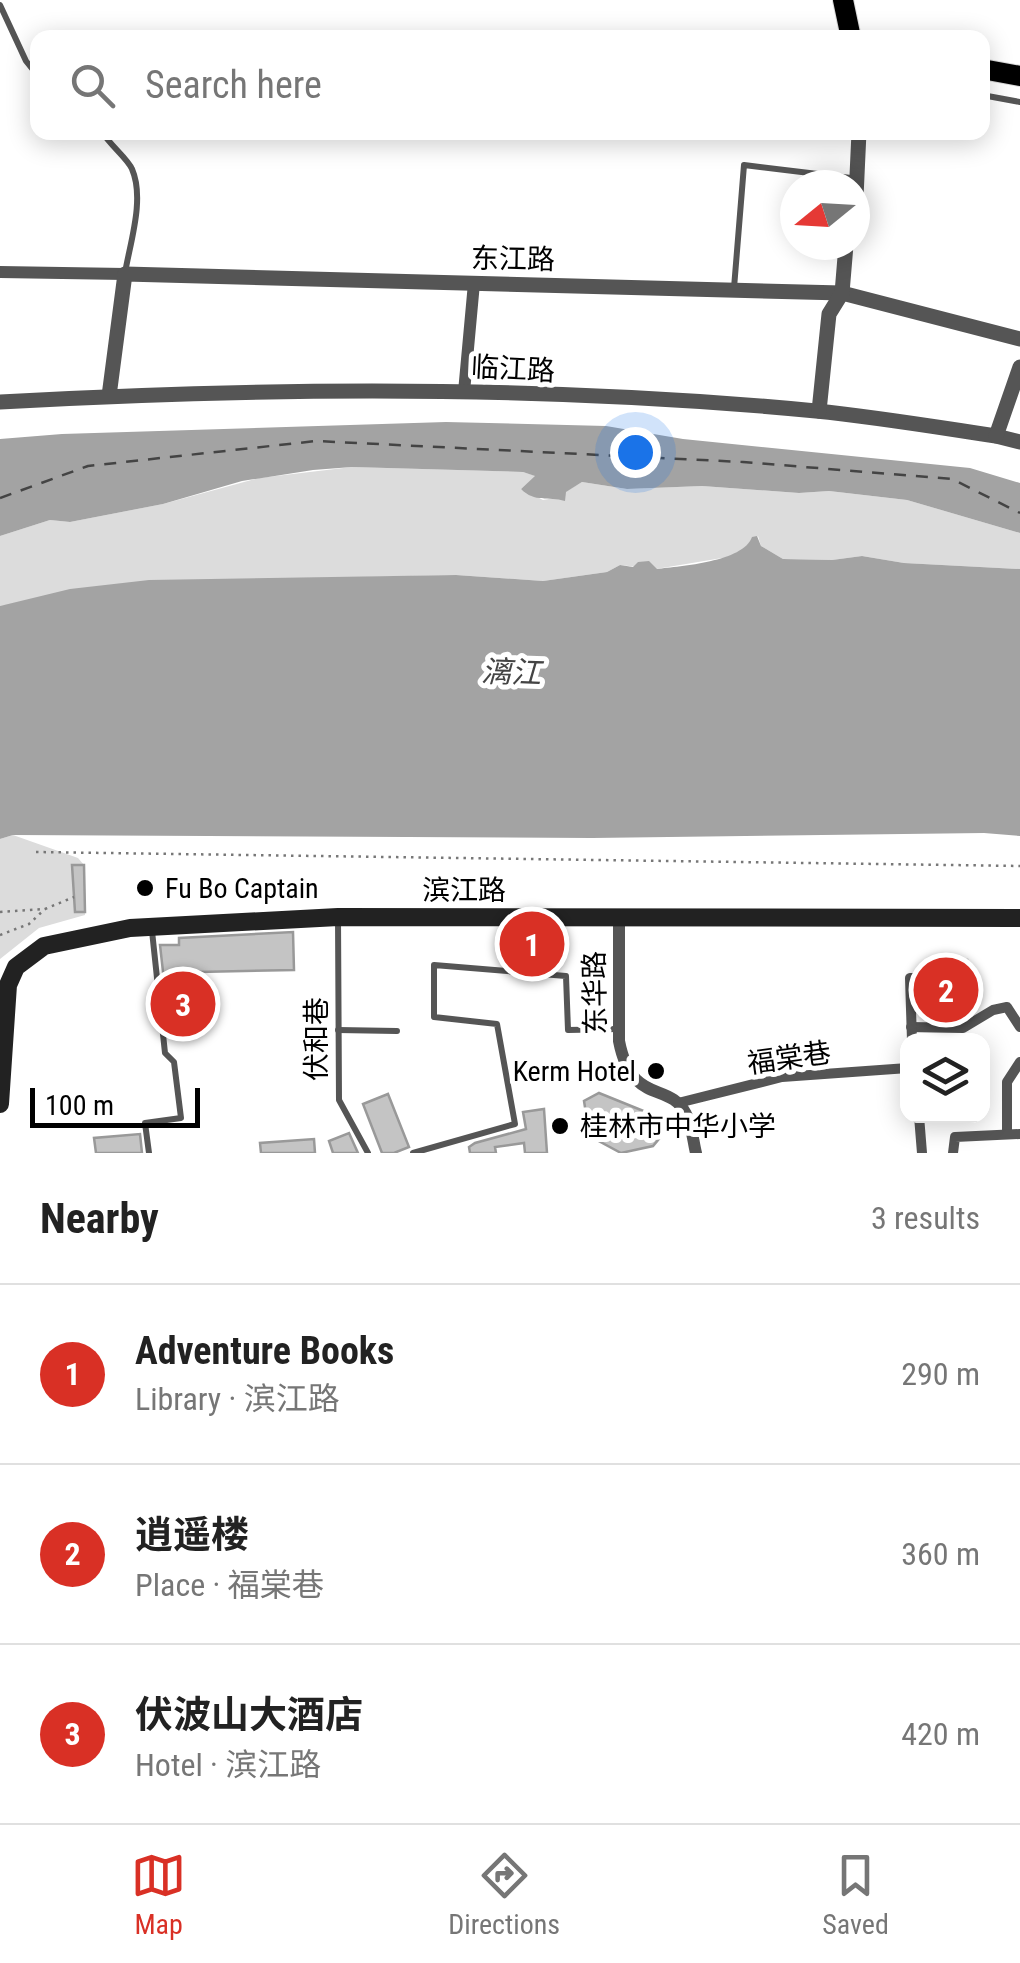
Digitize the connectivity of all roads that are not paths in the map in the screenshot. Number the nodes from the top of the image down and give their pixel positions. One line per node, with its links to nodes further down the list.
1 (843, 0): 4 (main road)
2 (857, 0): 5 (main road)
3 (0, 5): 6 (lane)
4 (850, 30)
5 (863, 30)
6 (30, 66)
7 (990, 70): 8 (main road)
8 (1020, 76)
9 (990, 82): 10 (main road)
10 (1020, 88)
11 (990, 96): 12 (lane)
12 (1020, 102)
13 (107, 140): 22 (lane)
14 (851, 140): 16 (street)
15 (859, 140): 17 (street)
16 (851, 170)
17 (857, 170)
18 (780, 171): 24 (lane)
19 (846, 260): 25 (street)
20 (852, 260): 25 (street)
21 (0, 272): 22 (street, 东江路)
22 (125, 274): 23 (street, 东江路); 29 (street)
23 (474, 283): 24 (street, 东江路); 28 (street)
24 (734, 289): 25 (street, 东江路)
25 (846, 294): 26 (street, 东江路); 31 (street)
26 (1020, 339)
27 (1020, 366): 32 (street)
28 (464, 392): 29 (street, 临江路); 31 (street, 临江路)
29 (109, 396): 30 (street, 临江路)
30 (0, 402)
31 (818, 412): 32 (street, 临江路)
32 (996, 436): 33 (street, 临江路)
33 (1020, 442)
34 (338, 917): 35 (main road, 滨江路); 37 (main road, 滨江路); 42 (lane, 伏和巷)
35 (619, 918): 36 (main road, 滨江路); 41 (street, 东华路)
36 (1020, 918)
37 (152, 927): 46 (main road, 滨江路); 53 (lane)
38 (927, 978): 39 (street)
39 (910, 1027): 40 (street); 44 (street)
40 (1020, 1028)
41 (619, 1029): 48 (street, 东华路); 55 (lane)
42 (338, 1030): 43 (lane); 54 (lane, 伏和巷)
43 (396, 1032)
44 (911, 1033)
45 (1020, 1062): 51 (street)
46 (1, 1064): 49 (main road, 滨江路)
47 (900, 1069): 48 (street, 福棠巷)
48 (678, 1103): 56 (street)
49 (0, 1104)
50 (919, 1123): 57 (street)
51 (1007, 1134): 52 (street); 58 (street)
52 (1020, 1134)
53 (149, 1153)
54 (368, 1153)
55 (413, 1153)
56 (696, 1153)
57 (922, 1153)
58 (953, 1153)

